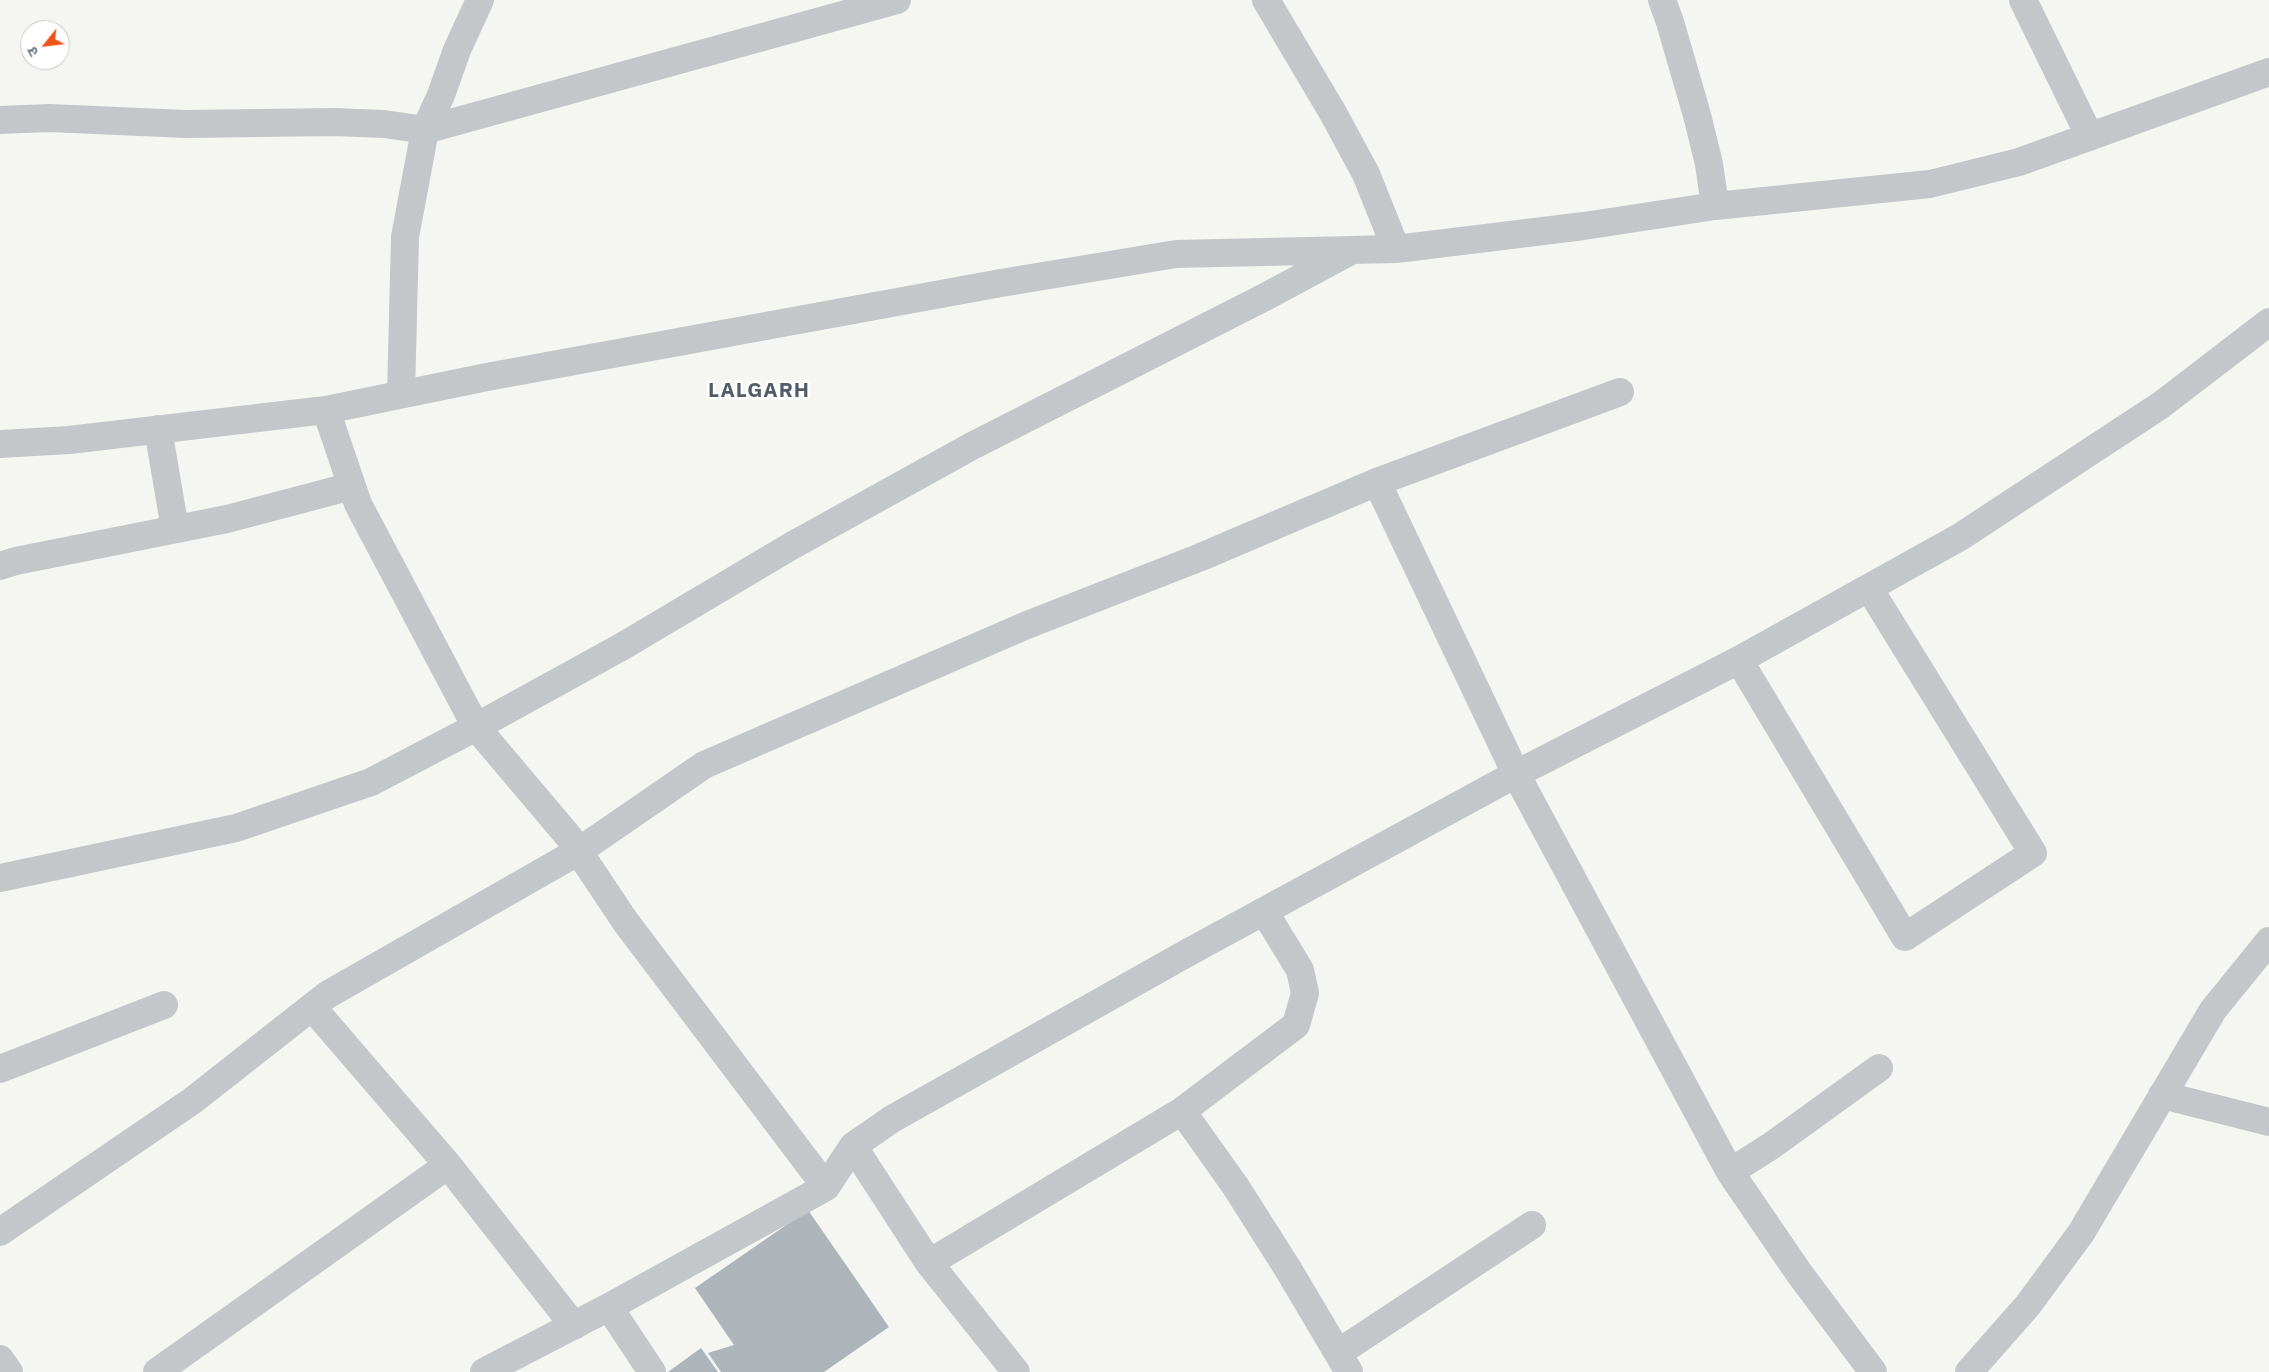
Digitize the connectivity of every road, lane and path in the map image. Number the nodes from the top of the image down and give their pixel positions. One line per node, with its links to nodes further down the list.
1 (480, 0): 8 (street)
2 (897, 0): 8 (street)
3 (1266, 0): 11 (street)
4 (1662, 0): 10 (street)
5 (2023, 0): 9 (street)
6 (2269, 72): 9 (street)
7 (0, 120): 8 (street)
8 (425, 130): 15 (street)
9 (2090, 137): 10 (street)
10 (1715, 206): 11 (street)
11 (1396, 249): 12 (street)
12 (1352, 251): 15 (street); 25 (street)
13 (2269, 322): 23 (street)
14 (1620, 392): 19 (street)
15 (401, 394): 16 (street)
16 (326, 410): 17 (street); 20 (street)
17 (158, 429): 18 (street); 21 (street)
18 (0, 444)
19 (1377, 482): 26 (street); 27 (street)
20 (352, 486): 21 (street); 25 (street)
21 (175, 529): 22 (street)
22 (0, 566)
23 (1870, 588): 24 (street); 24 (street)
24 (1739, 660): 26 (street)
25 (476, 727): 27 (street); 28 (street)
26 (1516, 774): 29 (street); 40 (street)
27 (579, 851): 32 (street); 41 (street)
28 (0, 878)
29 (1264, 912): 36 (street); 38 (street)
30 (2269, 941): 35 (street)
31 (164, 1005): 34 (street)
32 (312, 1007): 39 (street); 43 (street)
33 (1879, 1068): 40 (street)
34 (0, 1069)
35 (2162, 1095): 37 (street); 55 (street)
36 (1182, 1111): 44 (street); 48 (street)
37 (2269, 1122)
38 (853, 1146): 41 (street); 44 (street)
39 (448, 1165): 46 (street); 50 (street)
40 (1730, 1172): 54 (street)
41 (826, 1187): 45 (street)
42 (1532, 1225): 48 (street)
43 (0, 1232)
44 (929, 1264): 53 (street)
45 (609, 1307): 46 (street); 52 (street)
46 (574, 1326): 51 (street)
47 (0, 1359): 49 (street)
48 (1343, 1363)
49 (9, 1372)
50 (157, 1372)
51 (484, 1372)
52 (652, 1372)
53 (1016, 1372)
54 (1873, 1372)
55 (1969, 1372)

